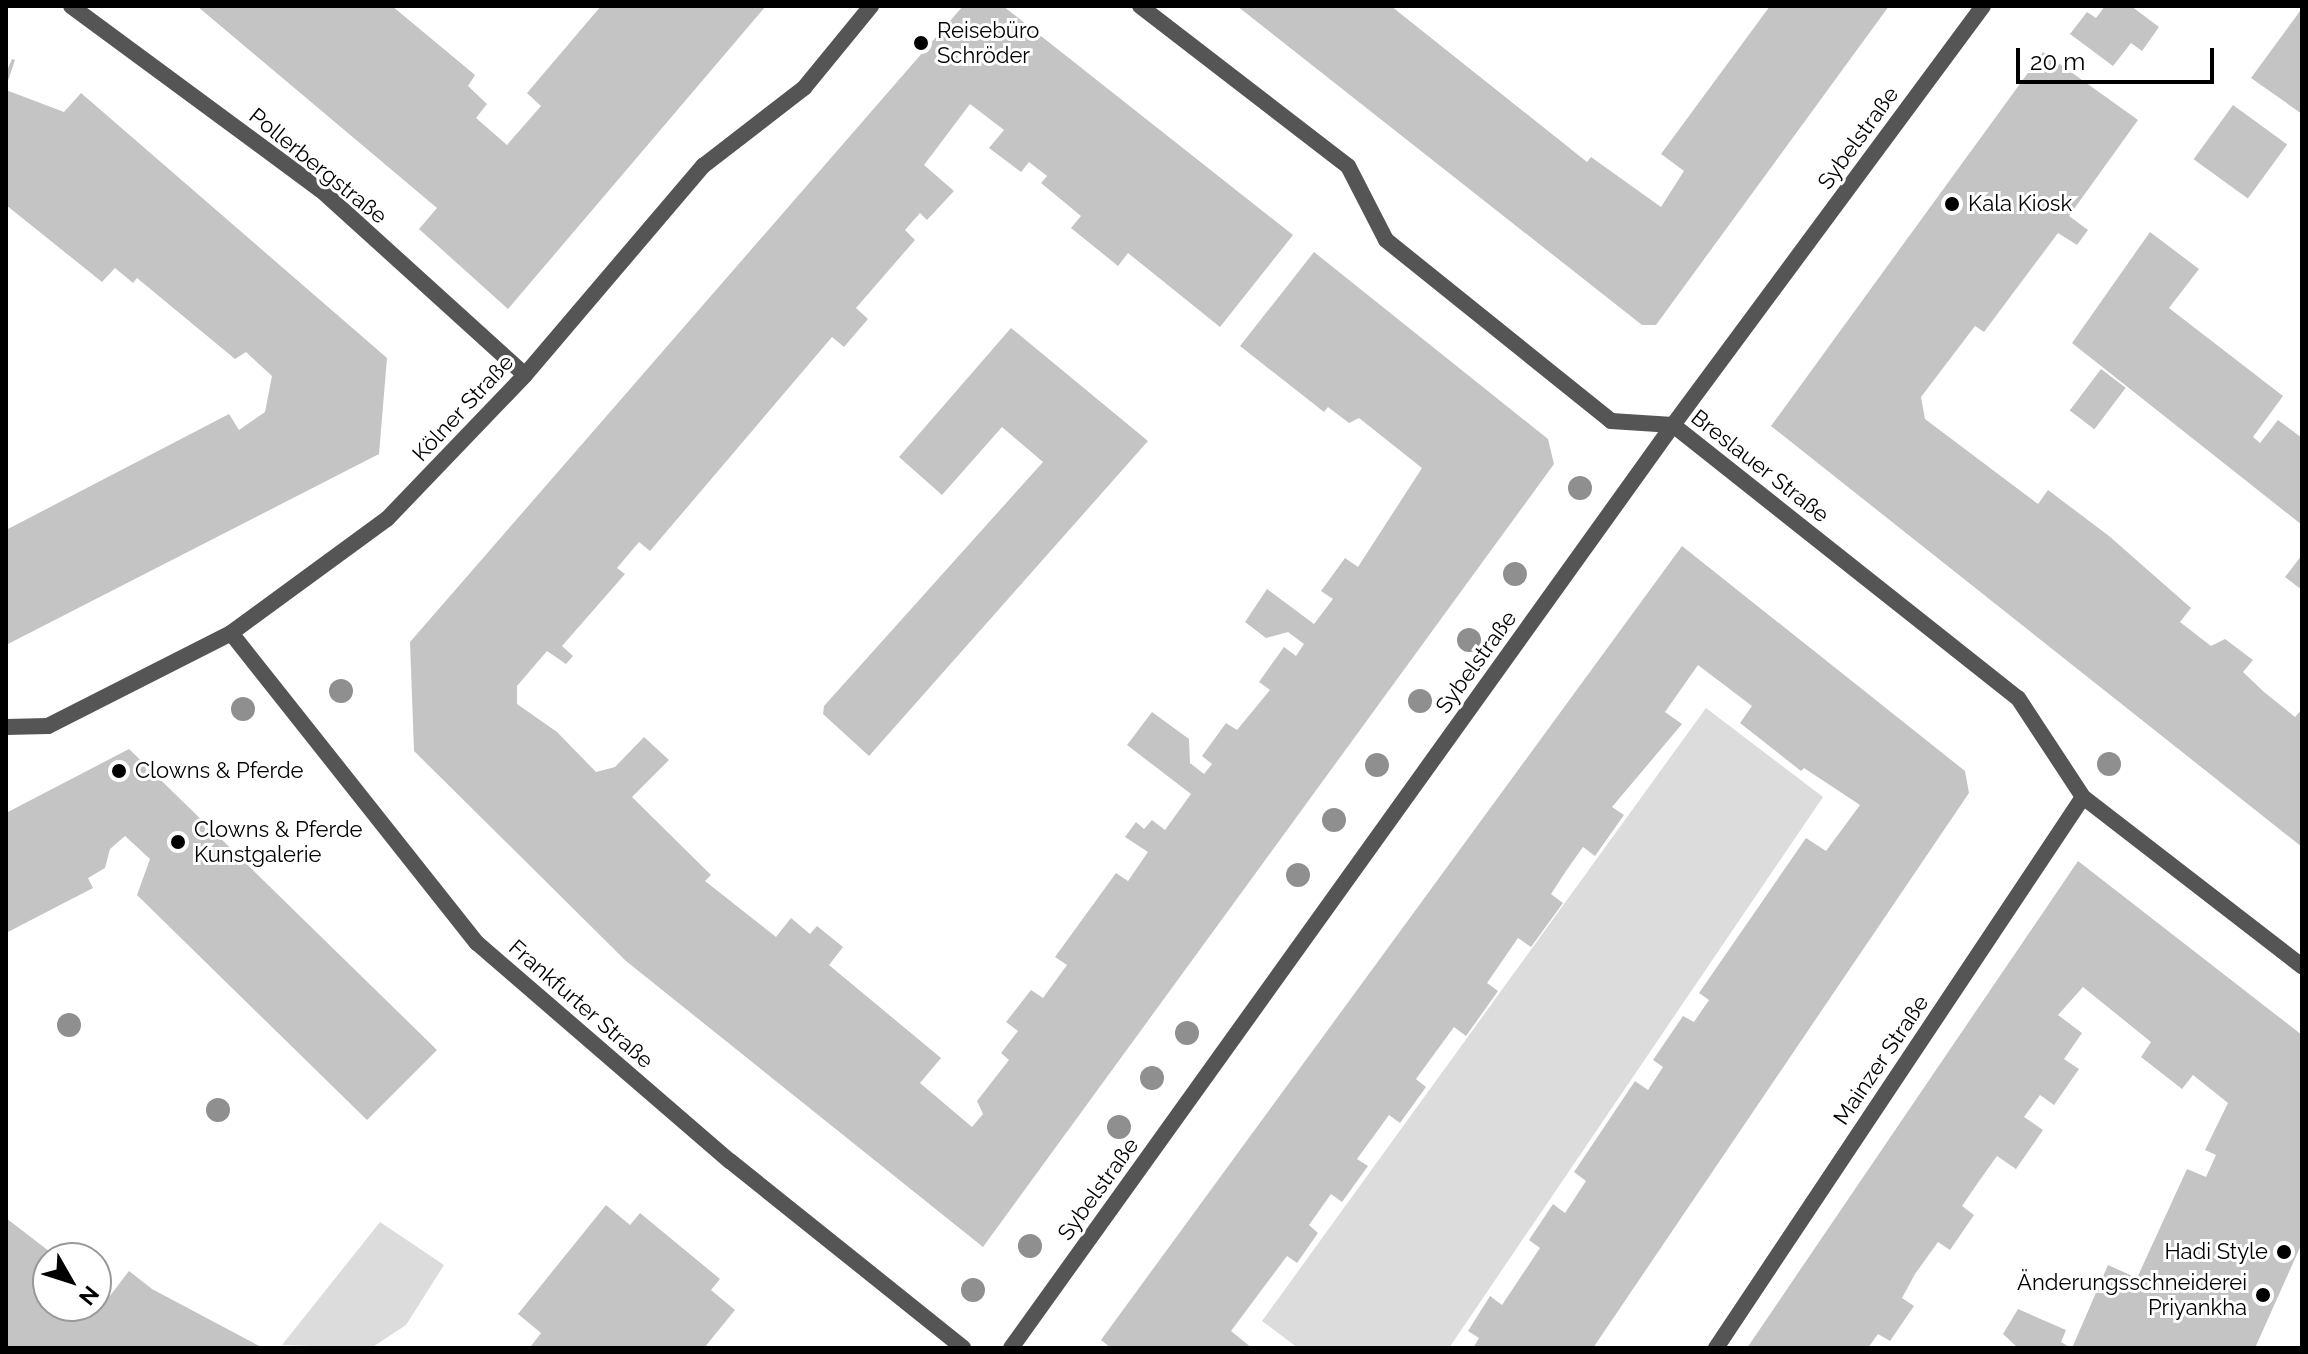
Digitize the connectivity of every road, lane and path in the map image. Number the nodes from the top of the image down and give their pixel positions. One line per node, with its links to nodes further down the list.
1 (71, 6): 5 (street, Pollerbergstraße)
2 (871, 6): 5 (street, Kölner Straße)
3 (1140, 6): 6 (street, Breslauer Straße)
4 (1983, 6): 6 (street, Sybelstraße)
5 (525, 375): 7 (street, Kölner Straße)
6 (1673, 425): 9 (street, Breslauer Straße); 12 (street, Sybelstraße)
7 (231, 633): 8 (street, Kölner Straße); 11 (street, Frankfurter Straße)
8 (6, 727)
9 (2083, 797): 10 (street, Breslauer Straße); 13 (street, Mainzer Straße)
10 (2302, 966)
11 (963, 1348)
12 (1011, 1348)
13 (1716, 1348)

